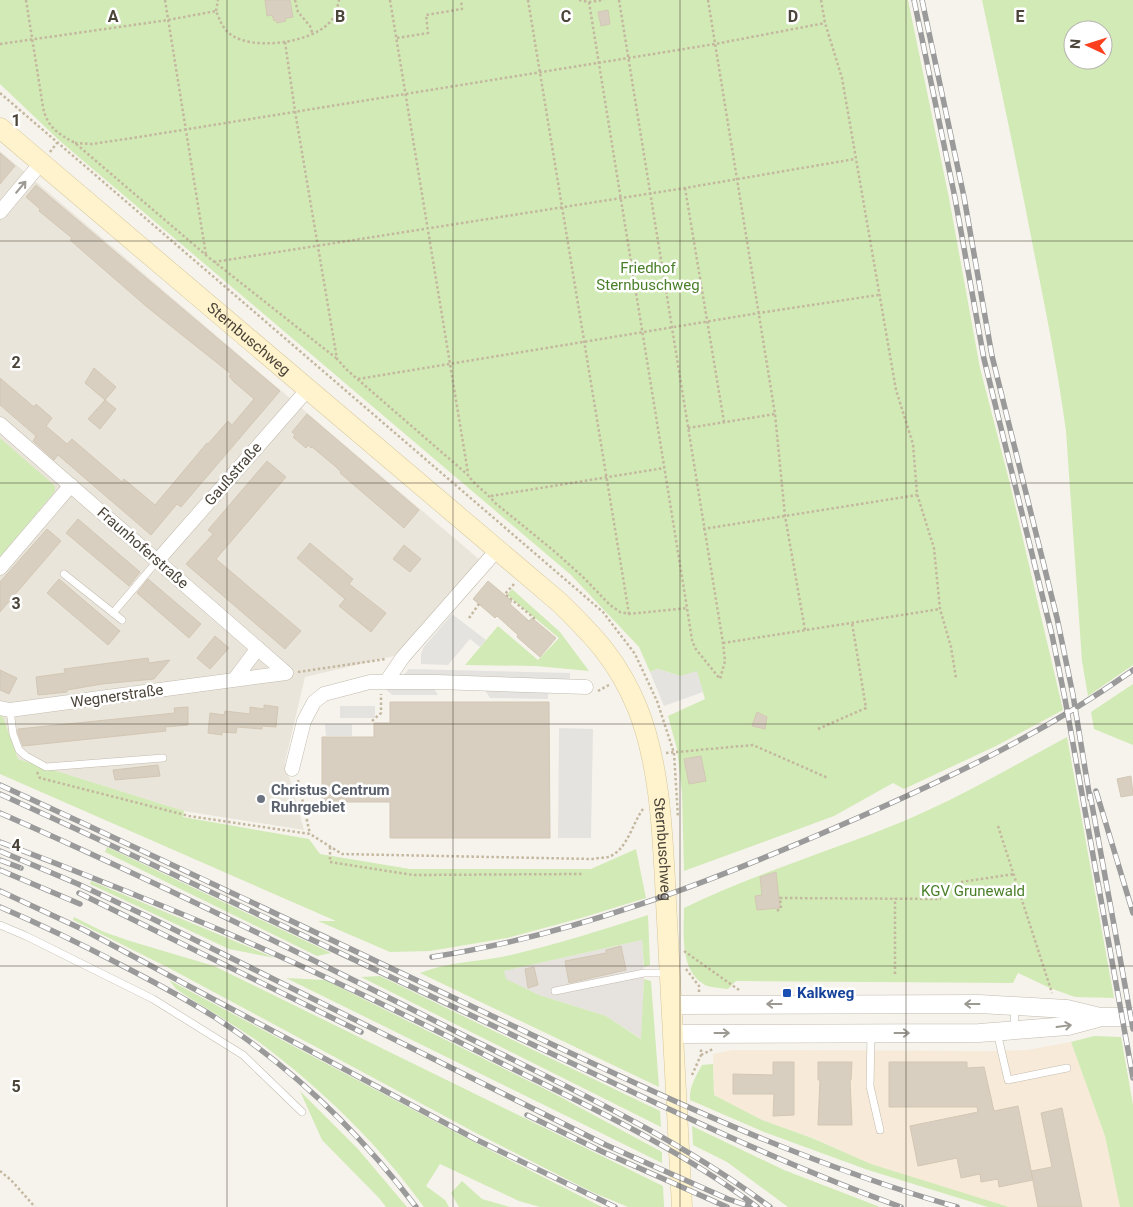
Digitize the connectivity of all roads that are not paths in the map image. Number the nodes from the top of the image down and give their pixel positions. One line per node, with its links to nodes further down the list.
1 (0, 128): 2 (main road, Sternbuschweg)
2 (41, 163): 3 (street, one-way to 2); 4 (main road, Sternbuschweg)
3 (0, 212)
4 (308, 389): 7 (main road, Sternbuschweg); 8 (street, Gaußstraße)
5 (0, 424): 6 (street, Fraunhoferstraße)
6 (70, 485): 8 (street, Fraunhoferstraße); 9 (street)
7 (497, 550): 16 (street); 22 (main road, Sternbuschweg)
8 (158, 560): 11 (lane); 13 (street, Fraunhoferstraße)
9 (0, 568)
10 (64, 574): 11 (lane)
11 (114, 613): 12 (lane)
12 (122, 620)
13 (258, 648): 14 (street, Fraunhoferstraße); 15 (street)
14 (286, 673): 15 (street, Wegnerstraße)
15 (234, 680): 18 (street, Wegnerstraße)
16 (383, 686): 17 (street); 20 (street)
17 (589, 691)
18 (5, 709): 19 (lane)
19 (163, 758)
20 (292, 769)
21 (0, 925): 32 (lane)
22 (670, 973): 23 (lane); 24 (main road, Sternbuschweg)
23 (555, 991)
24 (671, 1005): 25 (street, one-way to 24); 30 (main road, Sternbuschweg)
25 (1014, 1006): 26 (street); 28 (lane)
26 (1100, 1017): 27 (street); 28 (street, one-way to 26)
27 (1133, 1017)
28 (1006, 1031): 29 (street, one-way to 28); 31 (lane)
29 (871, 1033): 30 (street, one-way to 29); 33 (lane)
30 (673, 1034): 34 (main road, Sternbuschweg)
31 (1067, 1068)
32 (302, 1112)
33 (880, 1130)
34 (682, 1207)

